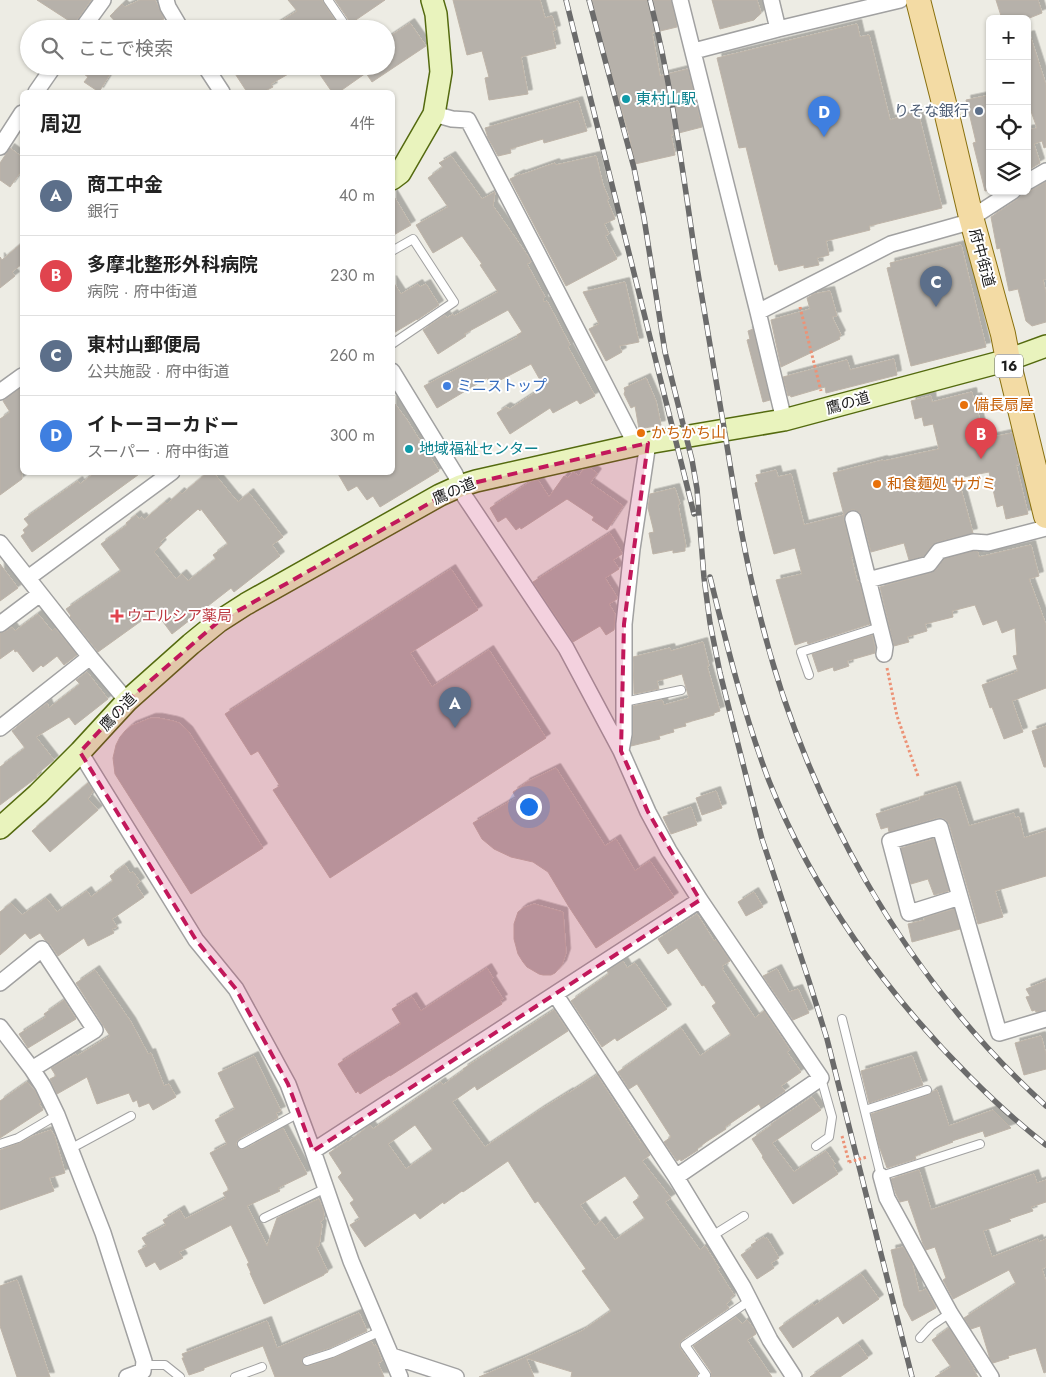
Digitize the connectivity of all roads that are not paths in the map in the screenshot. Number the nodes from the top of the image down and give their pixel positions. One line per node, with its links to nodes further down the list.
1 (103, 0): 9 (street)
2 (166, 0): 10 (street)
3 (328, 0): 11 (lane)
4 (432, 0): 18 (street)
5 (680, 0): 13 (street)
6 (771, 0): 12 (street)
7 (900, 0): 12 (street)
8 (918, 0): 25 (main road, 府中街道 / 16)
9 (89, 20)
10 (176, 20)
11 (342, 20)
12 (778, 29): 13 (street)
13 (694, 52): 27 (street)
14 (48, 75): 16 (street)
15 (211, 75): 17 (street)
16 (37, 90)
17 (221, 90)
18 (434, 114): 22 (street); 35 (street)
19 (20, 116): 20 (street)
20 (0, 146)
21 (1046, 170): 23 (street)
22 (395, 176)
23 (1031, 179)
24 (1007, 195): 25 (street)
25 (971, 217): 27 (street); 30 (main road, 府中街道 / 16)
26 (395, 249): 28 (lane)
27 (758, 312): 34 (street)
28 (395, 342)
29 (1046, 346): 30 (street, 鷹の道)
30 (1008, 360): 34 (street, 鷹の道); 38 (main road, 府中街道 / 16)
31 (395, 376): 37 (street)
32 (20, 377): 33 (street)
33 (0, 392)
34 (784, 420): 35 (street, 鷹の道)
35 (642, 444): 37 (street, 鷹の道); 52 (street)
36 (168, 475): 42 (street)
37 (460, 486): 51 (street, 鷹の道); 54 (street)
38 (1046, 516)
39 (853, 519): 43 (street)
40 (1046, 528): 43 (street)
41 (0, 542): 42 (street)
42 (28, 578): 44 (street)
43 (868, 580): 46 (street)
44 (40, 594): 45 (street); 48 (street)
45 (0, 624)
46 (880, 627): 47 (street); 49 (lane)
47 (884, 654)
48 (90, 657): 51 (street); 53 (street)
49 (809, 675)
50 (681, 690): 52 (lane)
51 (127, 701): 55 (street, 鷹の道)
52 (624, 702): 54 (street)
53 (0, 728)
54 (622, 751): 58 (street)
55 (80, 752): 56 (street, 鷹の道); 68 (street)
56 (0, 828)
57 (960, 897): 57 (street); 62 (street)
58 (700, 900): 60 (street); 65 (street)
59 (0, 984): 64 (street)
60 (556, 994): 76 (street); 78 (street)
61 (842, 1019): 67 (lane)
62 (1046, 1019)
63 (0, 1027): 64 (street)
64 (32, 1069): 69 (street)
65 (821, 1078): 74 (lane); 78 (street)
66 (927, 1090): 67 (lane)
67 (865, 1110): 77 (lane)
68 (299, 1113): 72 (lane); 76 (street)
69 (57, 1115): 71 (lane); 75 (street)
70 (130, 1116): 75 (lane)
71 (0, 1144)
72 (242, 1144)
73 (980, 1144): 77 (lane)
74 (816, 1146)
75 (70, 1148): 89 (street)
76 (313, 1151): 79 (street)
77 (881, 1176): 84 (street)
78 (676, 1177): 82 (street)
79 (326, 1188): 81 (lane); 85 (street)
80 (744, 1216): 82 (lane)
81 (264, 1218)
82 (712, 1236): 83 (street)
83 (749, 1301): 96 (lane); 97 (street)
84 (950, 1313): 86 (lane); 98 (street)
85 (381, 1331): 87 (street); 88 (lane)
86 (920, 1338)
87 (392, 1356): 94 (street); 95 (street)
88 (308, 1361)
89 (144, 1366): 91 (street); 92 (lane)
90 (262, 1368): 93 (lane)
91 (127, 1377)
92 (180, 1377)
93 (235, 1377)
94 (400, 1377)
95 (456, 1377)
96 (702, 1377)
97 (794, 1377)
98 (991, 1377)

